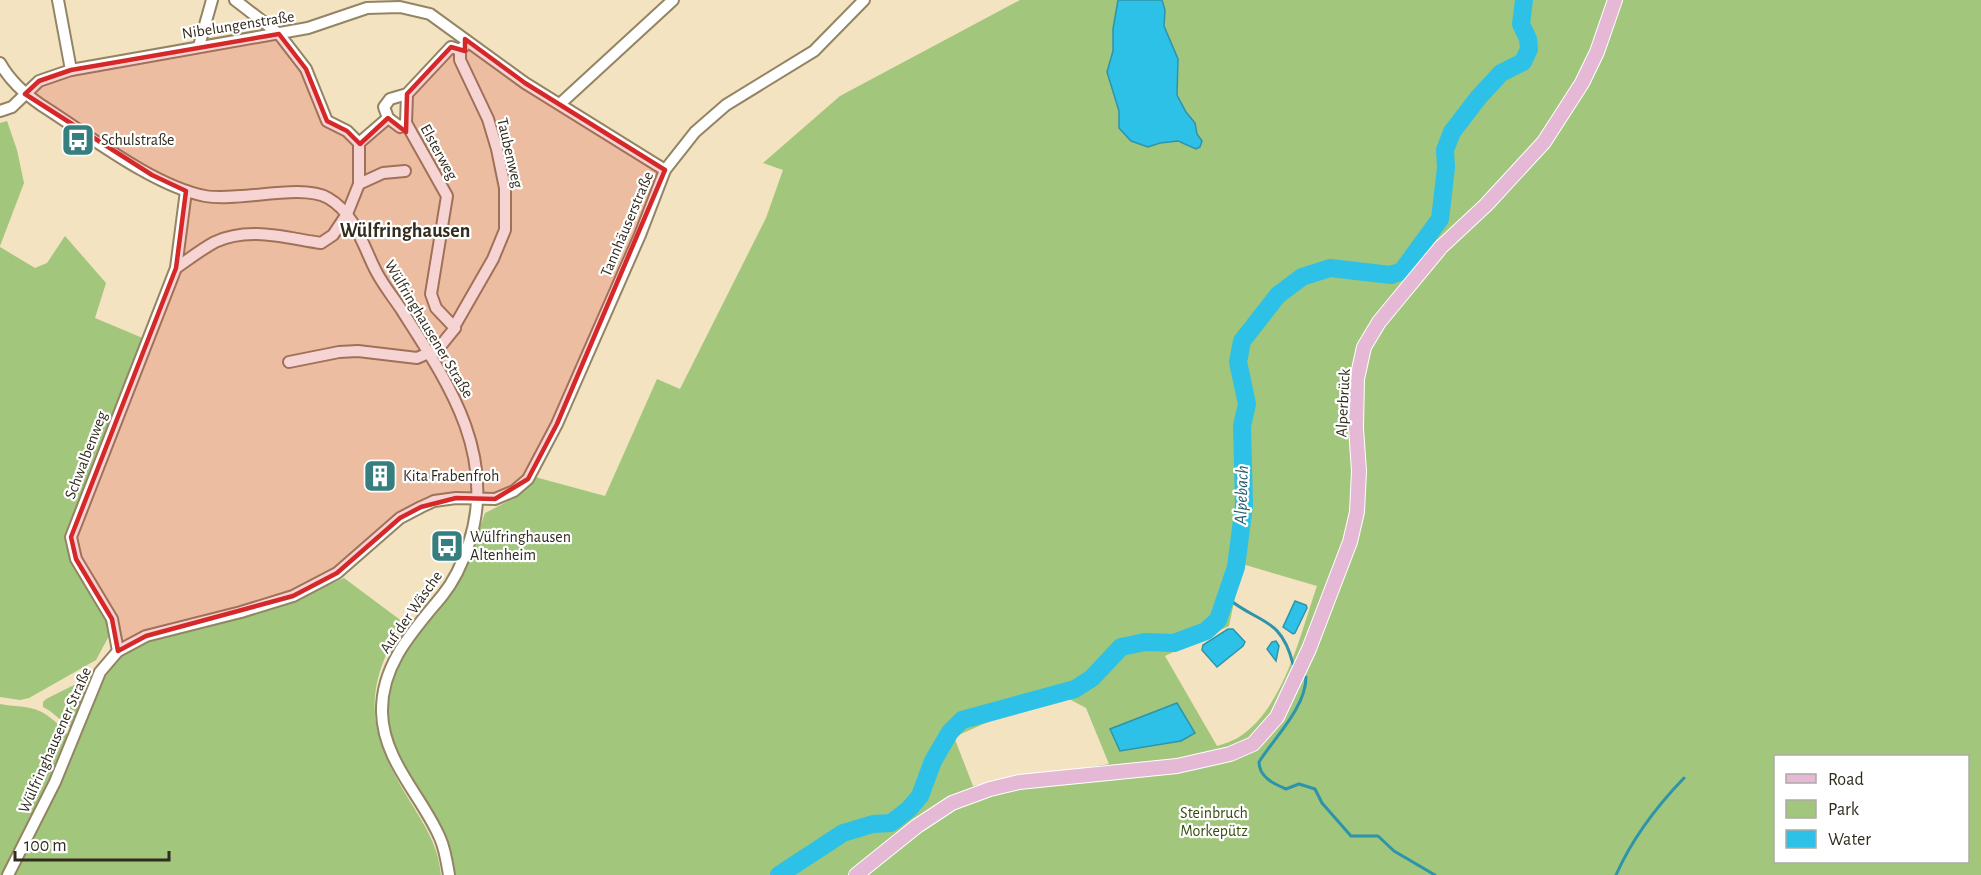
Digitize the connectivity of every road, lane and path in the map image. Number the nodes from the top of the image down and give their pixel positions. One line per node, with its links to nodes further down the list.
1 (58, 0): 12 (street)
2 (212, 0): 9 (street)
3 (235, 0): 7 (street)
4 (673, 0): 15 (street)
5 (864, 0): 20 (street, Tannhäuserstraße)
6 (1614, 0): 33 (main road, Alperbrück)
7 (279, 34): 8 (street, Nibelungenstraße); 9 (street, Nibelungenstraße); 19 (street)
8 (463, 37): 10 (street); 15 (street, Nibelungenstraße)
9 (199, 46): 12 (street, Nibelungenstraße)
10 (456, 49): 14 (street); 26 (street, Taubenweg)
11 (0, 63): 13 (street, Wülfringhausener Straße)
12 (71, 70): 13 (street, Nibelungenstraße)
13 (25, 94): 16 (street); 23 (street, Wülfringhausener Straße)
14 (408, 94): 17 (street); 18 (street, Elsterweg)
15 (561, 103): 20 (street, Nibelungenstraße)
16 (0, 111)
17 (388, 118): 18 (street, Elsterweg); 19 (street)
18 (406, 123): 26 (street, Elsterweg)
19 (359, 143): 22 (street)
20 (665, 170): 29 (street, Tannhäuserstraße)
21 (405, 171): 22 (street)
22 (359, 183): 24 (street)
23 (186, 191): 24 (street, Wülfringhausener Straße); 25 (street, Schwalbenweg)
24 (348, 214): 25 (street); 27 (street, Wülfringhausener Straße)
25 (176, 268): 30 (street, Schwalbenweg)
26 (455, 328): 27 (street)
27 (429, 353): 28 (street); 29 (street, Wülfringhausener Straße)
28 (289, 362)
29 (479, 498): 30 (street, Wülfringhausener Straße); 32 (street, Auf der Wäsche)
30 (118, 651): 31 (street, Wülfringhausener Straße)
31 (8, 875)
32 (449, 875)
33 (856, 875)

